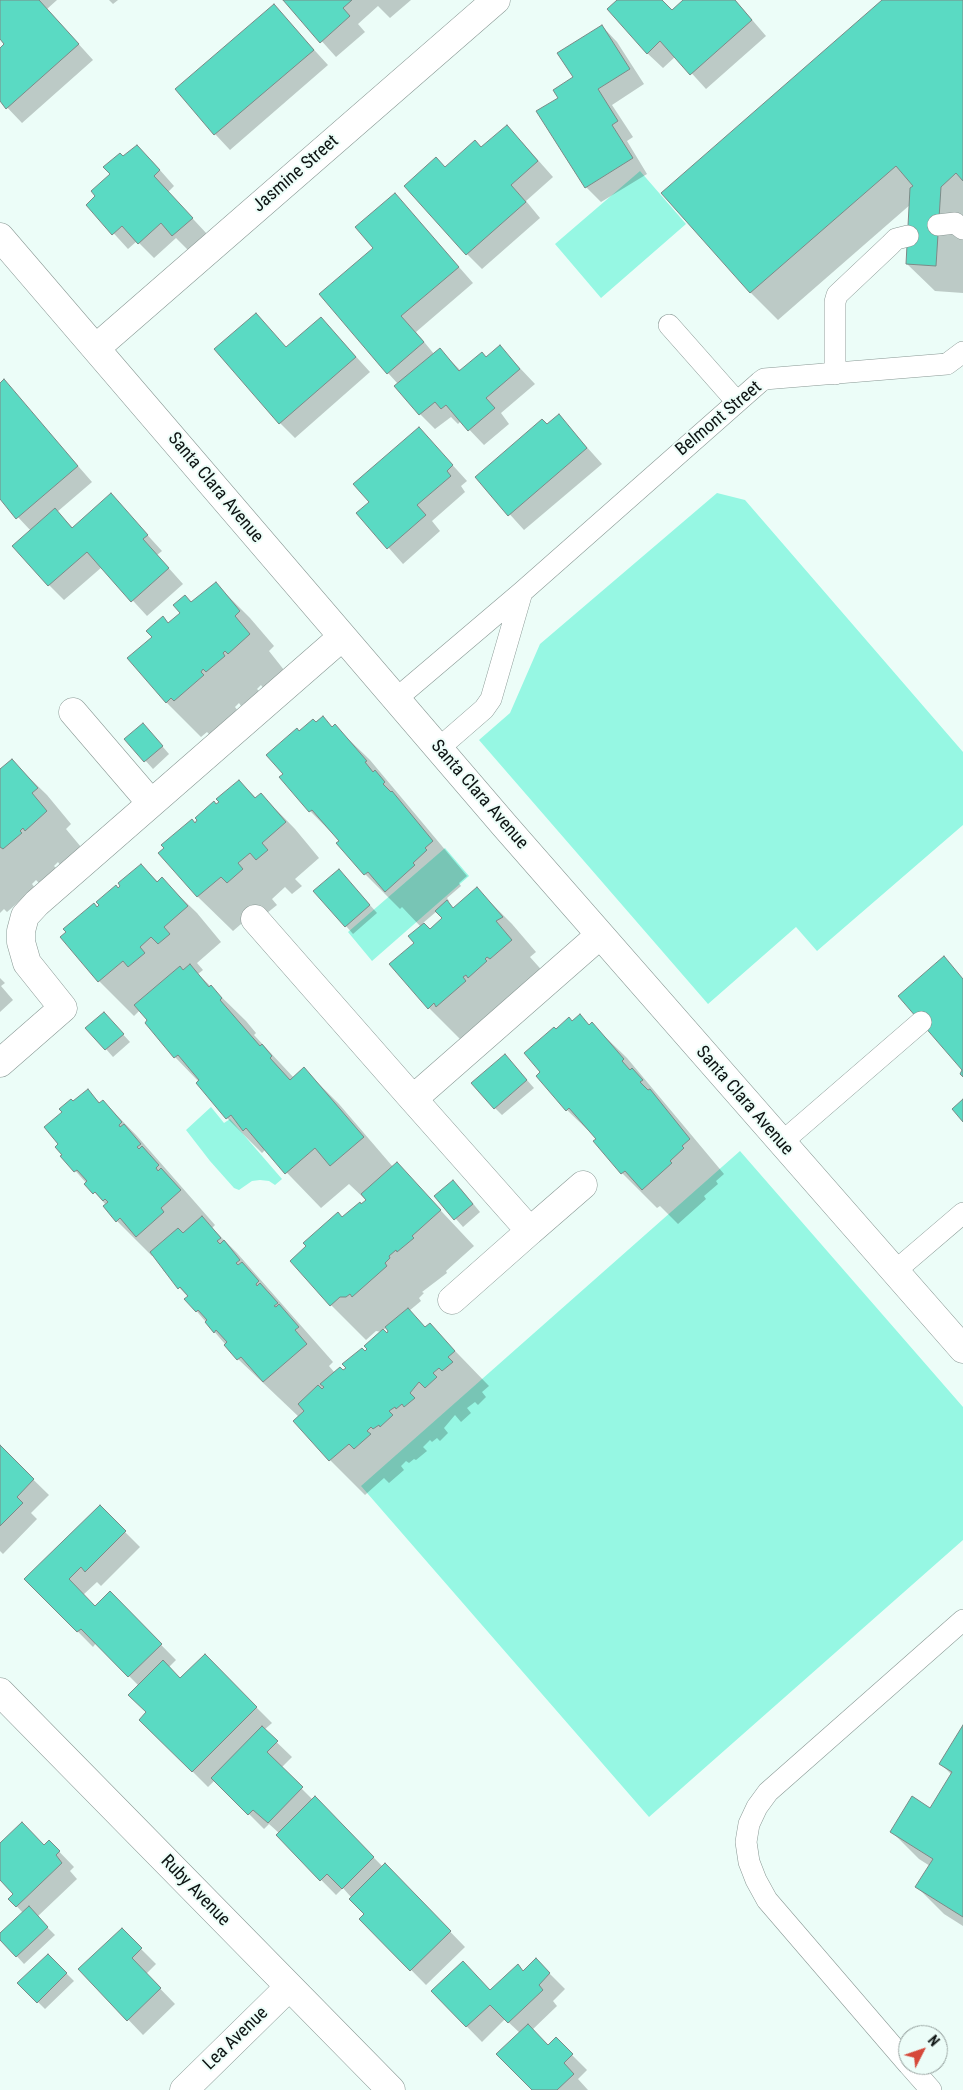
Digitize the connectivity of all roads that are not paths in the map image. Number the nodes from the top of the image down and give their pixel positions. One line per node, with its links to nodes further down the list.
1 (496, 0): 7 (street, Jasmine Street)
2 (938, 225): 3 (lane)
3 (963, 229)
4 (908, 236): 9 (lane)
5 (0, 237): 7 (street, Santa Clara Avenue)
6 (669, 325): 10 (lane)
7 (96, 348): 12 (street, Santa Clara Avenue)
8 (963, 352): 9 (lane, Belmont Street)
9 (835, 374): 10 (lane, Belmont Street)
10 (737, 402): 11 (lane, Belmont Street)
11 (522, 592): 13 (lane, Belmont Street); 15 (lane)
12 (342, 637): 13 (street, Santa Clara Avenue); 16 (street)
13 (396, 699): 15 (street, Santa Clara Avenue)
14 (73, 712): 16 (street)
15 (438, 749): 18 (street, Santa Clara Avenue)
16 (151, 803): 20 (street)
17 (255, 919): 21 (street)
18 (600, 935): 21 (street); 22 (street, Santa Clara Avenue)
19 (921, 1022): 22 (lane)
20 (0, 1063)
21 (413, 1099): 25 (street)
22 (781, 1143): 26 (street, Santa Clara Avenue)
23 (583, 1185): 25 (street)
24 (963, 1213): 26 (lane)
25 (530, 1231): 27 (street)
26 (894, 1272): 28 (street, Santa Clara Avenue)
27 (452, 1300)
28 (963, 1349)
29 (963, 1620): 32 (lane)
30 (0, 1692): 31 (street, Ruby Avenue)
31 (289, 1987): 34 (street, Lea Avenue); 35 (street, Ruby Avenue)
32 (898, 2051)
33 (918, 2075): 36 (lane)
34 (184, 2090)
35 (391, 2090)
36 (930, 2090)

